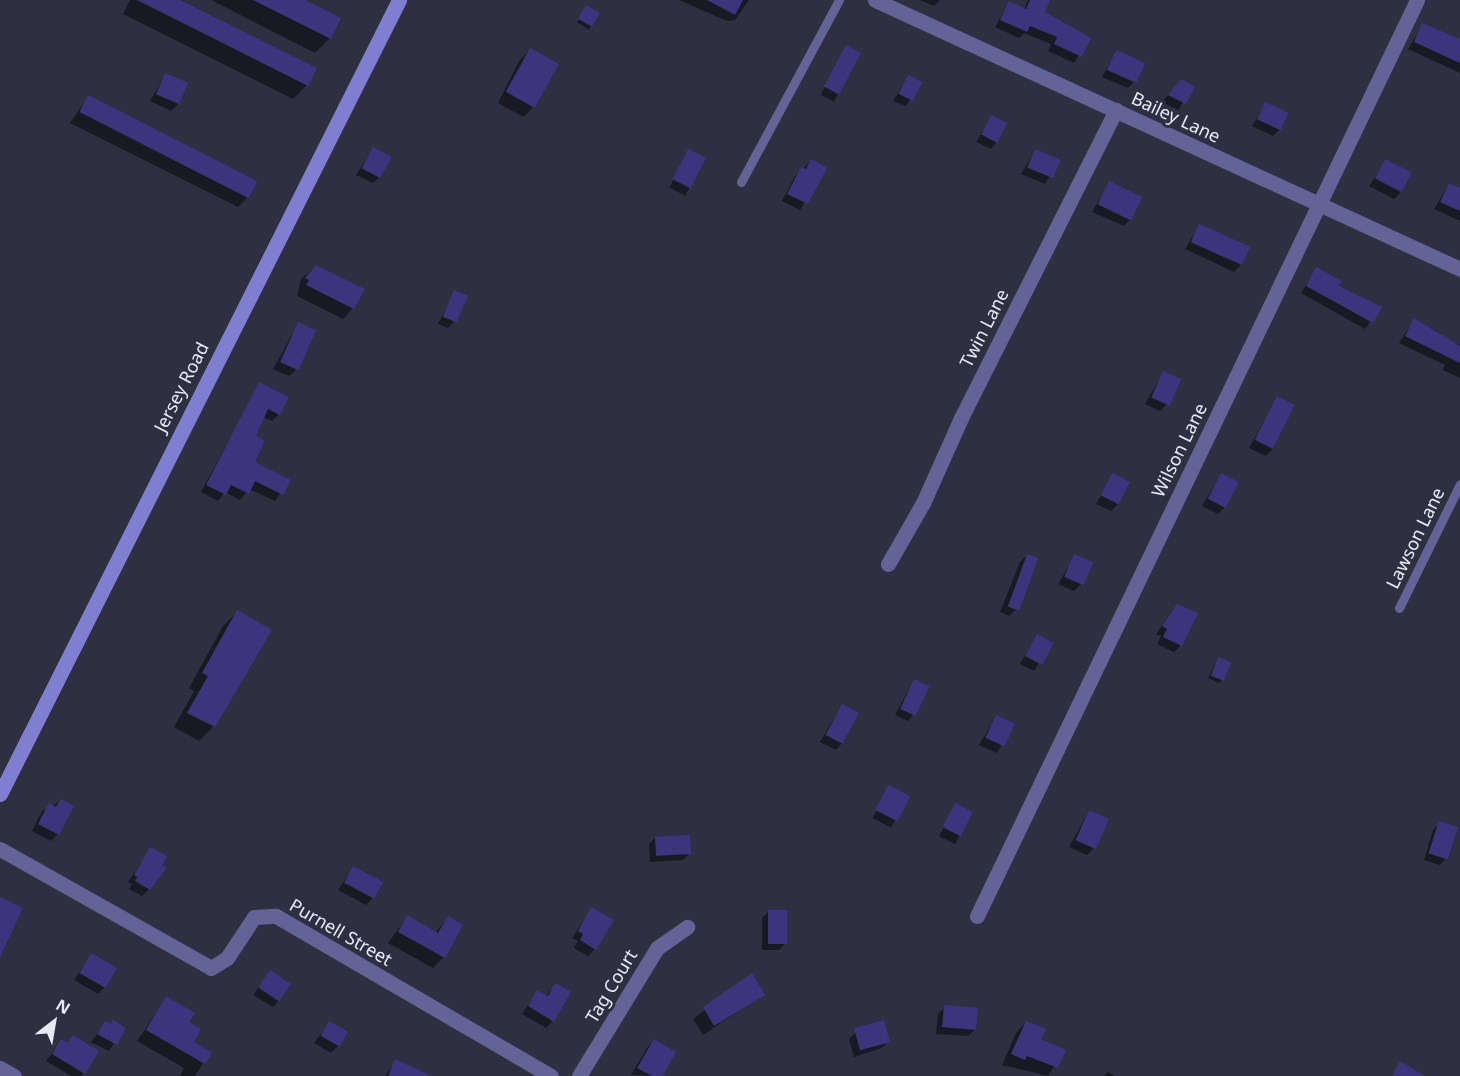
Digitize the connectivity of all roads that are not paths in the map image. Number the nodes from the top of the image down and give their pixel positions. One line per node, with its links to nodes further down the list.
1 (399, 0): 12 (street, Jersey Road)
2 (839, 0): 6 (lane)
3 (875, 0): 5 (street, Bailey Lane)
4 (1417, 0): 7 (street, Wilson Lane)
5 (1116, 110): 7 (street, Bailey Lane); 10 (street, Twin Lane)
6 (741, 182)
7 (1319, 205): 8 (street, Bailey Lane); 14 (street, Wilson Lane)
8 (1460, 269)
9 (1460, 484): 11 (lane, Lawson Lane)
10 (888, 564)
11 (1400, 608)
12 (0, 794)
13 (0, 849): 18 (street, Purnell Street)
14 (977, 916)
15 (687, 927): 19 (street, Tag Court)
16 (0, 1068): 17 (street)
17 (14, 1076)
18 (551, 1076)
19 (579, 1076)

